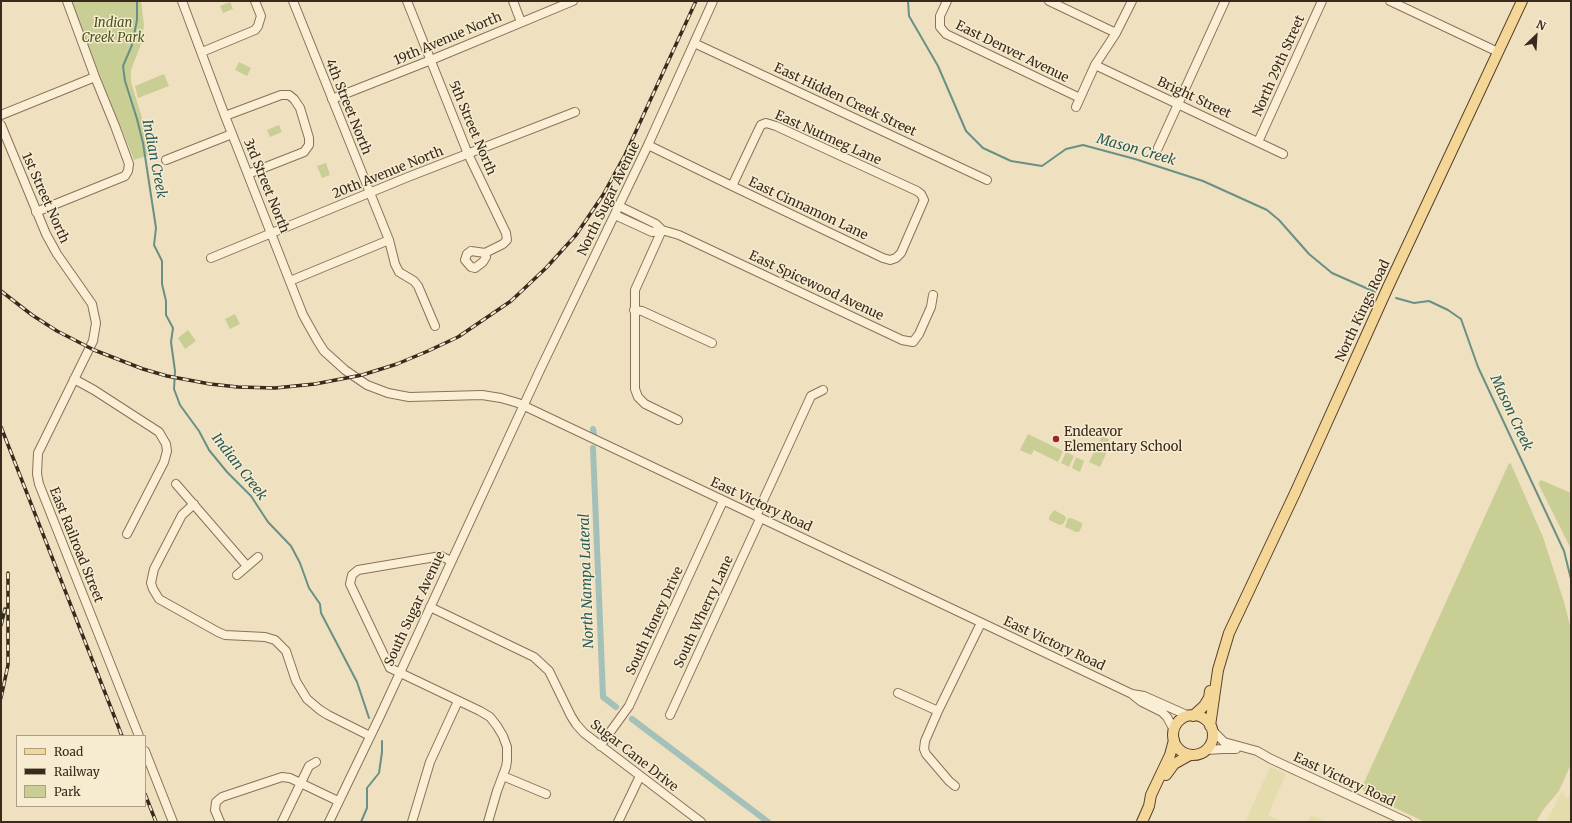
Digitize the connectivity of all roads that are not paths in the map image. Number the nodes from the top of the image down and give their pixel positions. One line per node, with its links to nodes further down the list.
1 (67, 1): 23 (street)
2 (182, 1): 19 (street, 3rd Street North)
3 (255, 1): 19 (street)
4 (293, 1): 25 (street, 4th Street North)
5 (407, 1): 21 (street, 5th Street North)
6 (513, 1): 16 (street)
7 (573, 1): 16 (street, 19th Avenue North)
8 (713, 1): 18 (street, North Sugar Avenue)
9 (948, 1): 24 (street, East Denver Avenue)
10 (1049, 1): 17 (street)
11 (1132, 1): 17 (street)
12 (1225, 1): 26 (street)
13 (1322, 1): 33 (street, North 29th Street)
14 (1390, 1): 20 (street)
15 (1522, 1): 20 (main road, North Kings Road)
16 (521, 22): 21 (street, 19th Avenue North)
17 (1116, 33): 22 (street)
18 (694, 43): 34 (street, North Sugar Avenue); 40 (street, East Hidden Creek Street)
19 (202, 52): 30 (street, 3rd Street North)
20 (1498, 52): 74 (main road, North Kings Road)
21 (431, 60): 25 (street, 19th Avenue North); 36 (street, 5th Street North)
22 (1095, 65): 24 (street); 26 (street, Bright Street)
23 (95, 77): 29 (street); 45 (street)
24 (1080, 98): 27 (street)
25 (332, 99): 42 (street, 4th Street North)
26 (1178, 104): 33 (street, Bright Street); 35 (street)
27 (1076, 107)
28 (575, 112): 36 (street, 20th Avenue North)
29 (1, 115)
30 (225, 116): 32 (street, 3rd Street North); 39 (street)
31 (1, 125): 45 (street, 1st Street North)
32 (232, 134): 38 (street); 39 (street, 3rd Street North)
33 (1258, 142): 37 (street, Bright Street)
34 (648, 146): 41 (street, East Cinnamon Lane); 44 (street, North Sugar Avenue)
35 (1158, 148)
36 (468, 154): 42 (street, 20th Avenue North); 50 (street, 5th Street North)
37 (1283, 154)
38 (166, 160)
39 (248, 174): 48 (street, 3rd Street North)
40 (987, 180)
41 (732, 186): 43 (street, East Nutmeg Lane); 43 (street, East Cinnamon Lane)
42 (370, 193): 48 (street, 20th Avenue North); 49 (street, 4th Street North)
43 (923, 197)
44 (619, 206): 46 (street, North Sugar Avenue); 47 (street, East Spicewood Avenue)
45 (36, 212): 57 (street, 1st Street North)
46 (615, 215): 47 (street, East Spicewood Avenue); 61 (street, North Sugar Avenue)
47 (662, 230): 53 (street, East Spicewood Avenue); 54 (street)
48 (271, 233): 51 (street, 20th Avenue North); 52 (street, 3rd Street North)
49 (389, 240): 52 (street); 55 (street, 4th Street North)
50 (485, 253)
51 (211, 258)
52 (290, 281): 59 (street, 3rd Street North)
53 (932, 295)
54 (634, 310): 56 (street); 62 (street)
55 (436, 326)
56 (712, 343)
57 (82, 364): 58 (street, East Railroad Street)
58 (74, 379): 67 (street); 83 (street, East Railroad Street)
59 (367, 385): 61 (street, East Victory Road)
60 (823, 390): 66 (street, South Wherry Lane)
61 (523, 406): 64 (street, East Victory Road); 69 (street, South Sugar Avenue)
62 (678, 420)
63 (176, 484): 65 (street)
64 (723, 501): 66 (street, East Victory Road); 86 (street, South Honey Drive)
65 (194, 504): 70 (street); 85 (street)
66 (758, 518): 73 (street, East Victory Road); 80 (street, South Wherry Lane)
67 (127, 534)
68 (258, 557): 70 (street)
69 (451, 561): 72 (street, South Sugar Avenue); 75 (street)
70 (247, 566): 71 (street)
71 (237, 575)
72 (430, 607): 75 (street, South Sugar Avenue); 86 (street, Sugar Cane Drive)
73 (981, 622): 77 (street, East Victory Road); 79 (street)
74 (1229, 633): 81 (main road, North Kings Road); 82 (main road, North Kings Road)
75 (399, 673): 78 (street); 85 (street, South Sugar Avenue)
76 (898, 693): 79 (street)
77 (1132, 694): 81 (street, East Victory Road); 84 (street, East Victory Road)
78 (458, 701): 92 (street); 104 (street)
79 (938, 711): 95 (street)
80 (670, 715)
81 (1191, 716): 82 (main road); 84 (main road)
82 (1211, 728): 87 (main road); 90 (street, East Victory Road)
83 (139, 735)
84 (1174, 735): 89 (main road); 98 (main road)
85 (370, 736): 97 (street, South Sugar Avenue)
86 (600, 746): 93 (street, Sugar Cane Drive)
87 (1206, 750): 89 (main road); 90 (street, East Victory Road)
88 (146, 754): 100 (street)
89 (1190, 755): 98 (main road)
90 (1272, 759): 108 (street, East Victory Road)
91 (316, 762): 94 (street)
92 (503, 776): 96 (street); 105 (street)
93 (640, 776): 99 (street, Sugar Cane Drive); 106 (street)
94 (300, 783): 97 (street); 101 (street); 102 (street)
95 (955, 786)
96 (546, 794)
97 (338, 801): 103 (street, South Sugar Avenue)
98 (1150, 806): 107 (main road)
99 (699, 821)
100 (173, 822)
101 (220, 822)
102 (282, 822)
103 (328, 822)
104 (412, 822)
105 (488, 822)
106 (618, 822)
107 (1142, 822)
108 (1406, 822)

